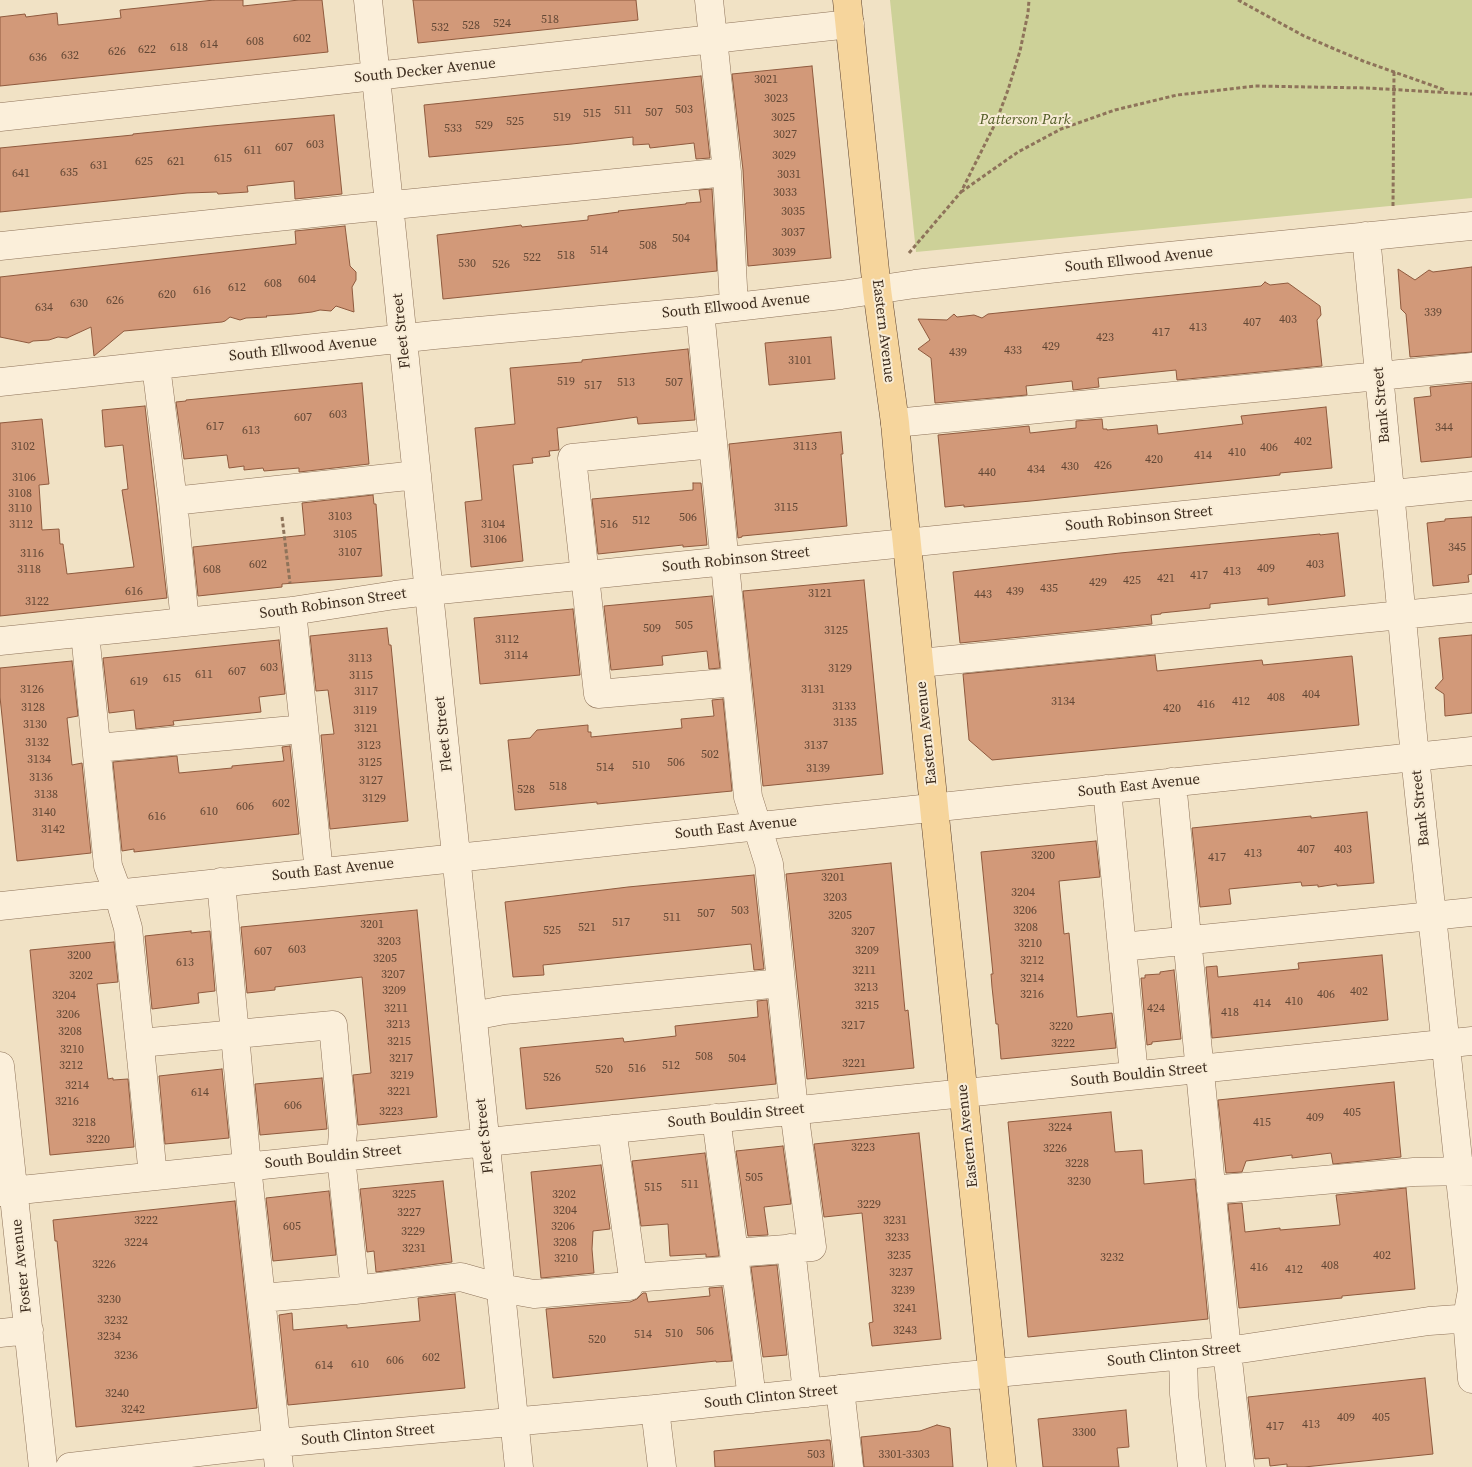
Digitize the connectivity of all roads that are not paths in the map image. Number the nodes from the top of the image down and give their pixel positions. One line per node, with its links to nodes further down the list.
1 (368, 0): 5 (street, Fleet Street)
2 (709, 0): 4 (street)
3 (849, 12): 4 (street, South Decker Avenue); 12 (main road, Eastern Avenue)
4 (713, 39): 5 (street, South Decker Avenue); 7 (street)
5 (376, 76): 6 (street, South Decker Avenue); 8 (street, Fleet Street)
6 (0, 117)
7 (727, 172): 8 (street); 13 (street)
8 (390, 206): 11 (street); 15 (street, Fleet Street)
9 (1472, 226): 10 (street, South Ellwood Avenue)
10 (1366, 236): 12 (street, South Ellwood Avenue); 18 (street, Bank Street)
11 (0, 246)
12 (876, 290): 13 (street, South Ellwood Avenue); 20 (main road, Eastern Avenue)
13 (734, 306): 14 (street, South Ellwood Avenue)
14 (700, 311): 15 (street, South Ellwood Avenue); 21 (street)
15 (403, 338): 16 (street, South Ellwood Avenue); 22 (street, Fleet Street)
16 (156, 366): 19 (street, South Ellwood Avenue); 25 (street)
17 (1472, 367): 18 (street)
18 (1379, 377): 20 (street); 24 (street, Bank Street)
19 (0, 382)
20 (895, 423): 26 (main road, Eastern Avenue)
21 (713, 444): 27 (street); 28 (street)
22 (417, 475): 25 (street); 29 (street, Fleet Street)
23 (1472, 486): 24 (street, South Robinson Street)
24 (1390, 494): 26 (street, South Robinson Street); 32 (street, Bank Street)
25 (173, 500): 33 (street)
26 (907, 543): 27 (street, South Robinson Street); 36 (main road, Eastern Avenue)
27 (724, 562): 28 (street, South Robinson Street); 37 (street)
28 (585, 576): 29 (street, South Robinson Street); 37 (street)
29 (429, 592): 31 (street, South Robinson Street); 46 (street, Fleet Street)
30 (1472, 608): 32 (street)
31 (292, 611): 33 (street, South Robinson Street); 38 (street)
32 (1402, 616): 36 (street); 41 (street, Bank Street)
33 (185, 622): 34 (street, South Robinson Street)
34 (85, 633): 35 (street, South Robinson Street); 39 (street)
35 (0, 642)
36 (920, 663): 44 (main road, Eastern Avenue)
37 (736, 682): 45 (street)
38 (304, 729): 39 (street); 47 (street)
39 (97, 748): 49 (street)
40 (1472, 751): 41 (street, South East Avenue)
41 (1416, 756): 42 (street, South East Avenue); 52 (street, Bank Street)
42 (1172, 782): 43 (street, South East Avenue); 53 (street)
43 (1107, 789): 44 (street, South East Avenue); 54 (street)
44 (934, 807): 45 (street, South East Avenue); 63 (main road, Eastern Avenue)
45 (758, 826): 46 (street, South East Avenue); 55 (street)
46 (456, 857): 47 (street, South East Avenue); 56 (street, Fleet Street)
47 (318, 872): 48 (street, South East Avenue)
48 (221, 882): 49 (street, South East Avenue); 57 (street)
49 (118, 893): 50 (street, South East Avenue); 59 (street)
50 (0, 906)
51 (1472, 912): 52 (street)
52 (1432, 916): 53 (street); 58 (street, Bank Street)
53 (1187, 942): 54 (street); 61 (street)
54 (1122, 947): 62 (street)
55 (781, 984): 56 (street); 64 (street)
56 (473, 1016): 67 (street, Fleet Street)
57 (235, 1034): 59 (street); 68 (street); 69 (street)
58 (1459, 1042): 61 (street, South Bouldin Street); 70 (street, Bank Street)
59 (140, 1043): 71 (street)
60 (0, 1066): 73 (street, Foster Avenue)
61 (1199, 1068): 62 (street, South Bouldin Street); 72 (street)
62 (1134, 1075): 63 (street, South Bouldin Street)
63 (964, 1092): 64 (street, South Bouldin Street); 85 (main road, Eastern Avenue)
64 (794, 1110): 65 (street, South Bouldin Street); 74 (street)
65 (716, 1118): 66 (street, South Bouldin Street); 75 (street)
66 (612, 1128): 67 (street, South Bouldin Street); 76 (street)
67 (485, 1142): 68 (street, South Bouldin Street); 77 (street, Fleet Street)
68 (340, 1157): 69 (street, South Bouldin Street); 78 (street)
69 (247, 1166): 71 (street, South Bouldin Street); 79 (street)
70 (1466, 1171): 72 (street); 80 (street, Bank Street)
71 (153, 1176): 73 (street, South Bouldin Street)
72 (1211, 1190): 83 (street)
73 (6, 1191): 81 (street, Foster Avenue)
74 (791, 1248): 75 (street); 88 (street)
75 (735, 1261): 76 (street); 89 (street)
76 (633, 1278): 77 (street)
77 (500, 1288): 78 (street); 91 (street, Fleet Street)
78 (355, 1290): 79 (street)
79 (261, 1298): 92 (street)
80 (1469, 1318): 83 (street, South Clinton Street); 86 (street, Bank Street)
81 (29, 1330): 82 (street); 94 (street, Foster Avenue)
82 (0, 1333)
83 (1227, 1351): 84 (street, South Clinton Street); 101 (street)
84 (1183, 1355): 85 (street, South Clinton Street); 100 (street)
85 (992, 1373): 87 (street, South Clinton Street); 99 (main road, Eastern Avenue)
86 (1472, 1379)
87 (840, 1389): 88 (street, South Clinton Street); 98 (street)
88 (807, 1393): 89 (street, South Clinton Street)
89 (752, 1399): 90 (street, South Clinton Street)
90 (655, 1409): 91 (street, South Clinton Street); 97 (street)
91 (514, 1422): 92 (street, South Clinton Street); 96 (street, Fleet Street)
92 (278, 1455): 93 (street, South Clinton Street)
93 (202, 1460): 95 (street, South Clinton Street)
94 (43, 1467)
95 (70, 1467)
96 (519, 1467)
97 (662, 1467)
98 (849, 1467)
99 (1002, 1467)
100 (1192, 1467)
101 (1240, 1467)

